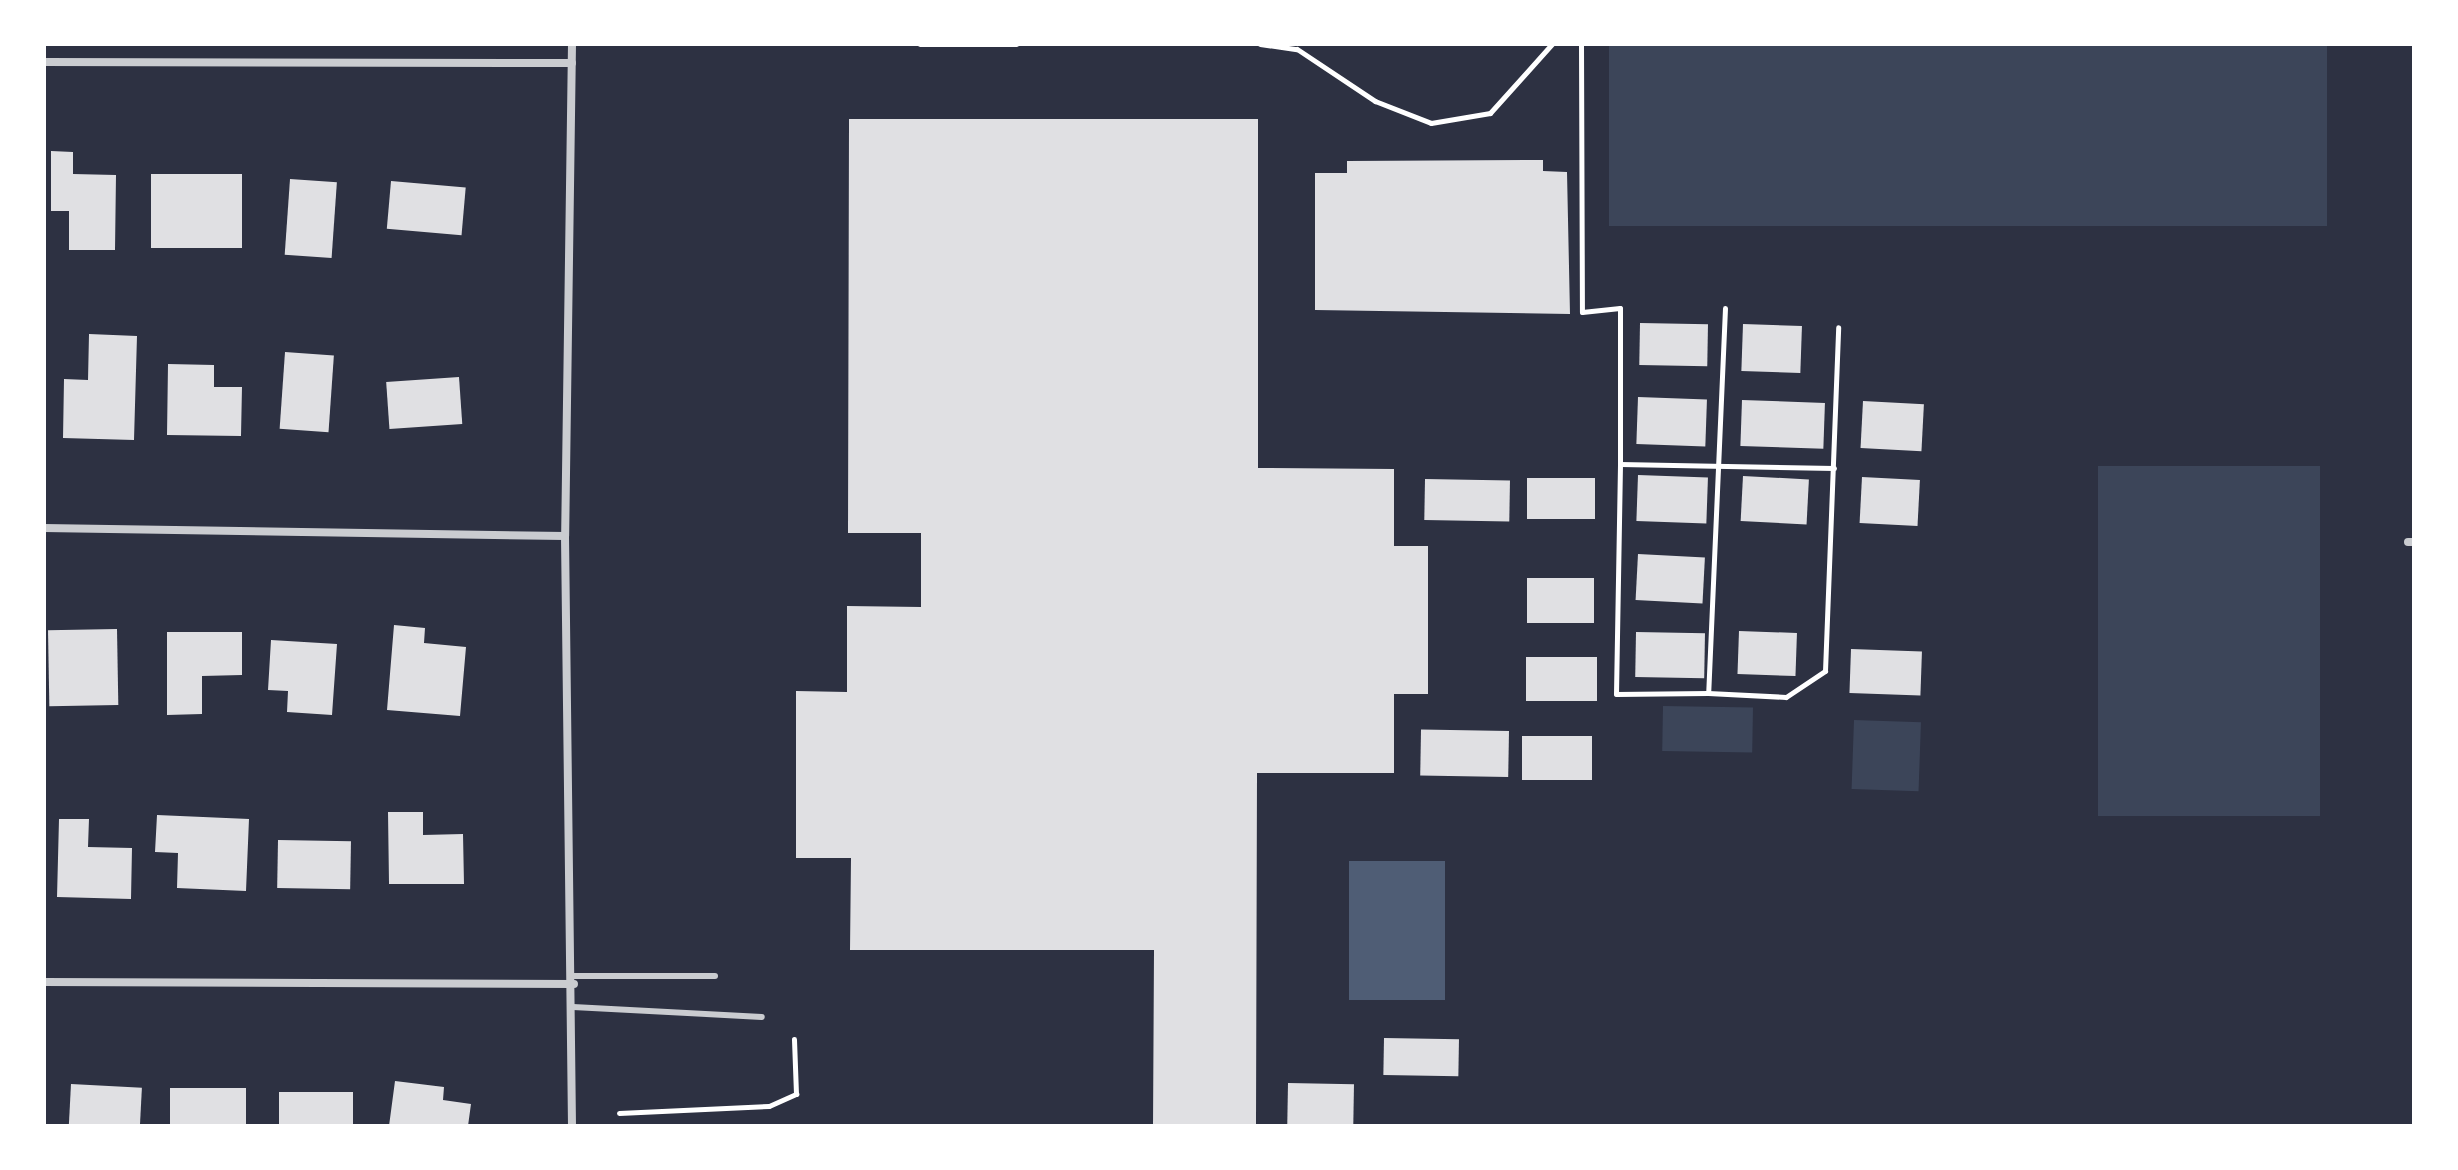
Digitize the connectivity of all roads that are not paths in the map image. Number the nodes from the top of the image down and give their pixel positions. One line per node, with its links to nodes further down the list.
1 (572, 44): 3 (street)
2 (44, 62): 3 (street)
3 (572, 63): 5 (street)
4 (44, 528): 5 (street)
5 (565, 536): 7 (street)
6 (715, 976): 7 (lane)
7 (573, 980): 8 (street); 9 (street)
8 (44, 982)
9 (573, 1007): 10 (lane); 11 (street)
10 (762, 1017)
11 (572, 1126)

